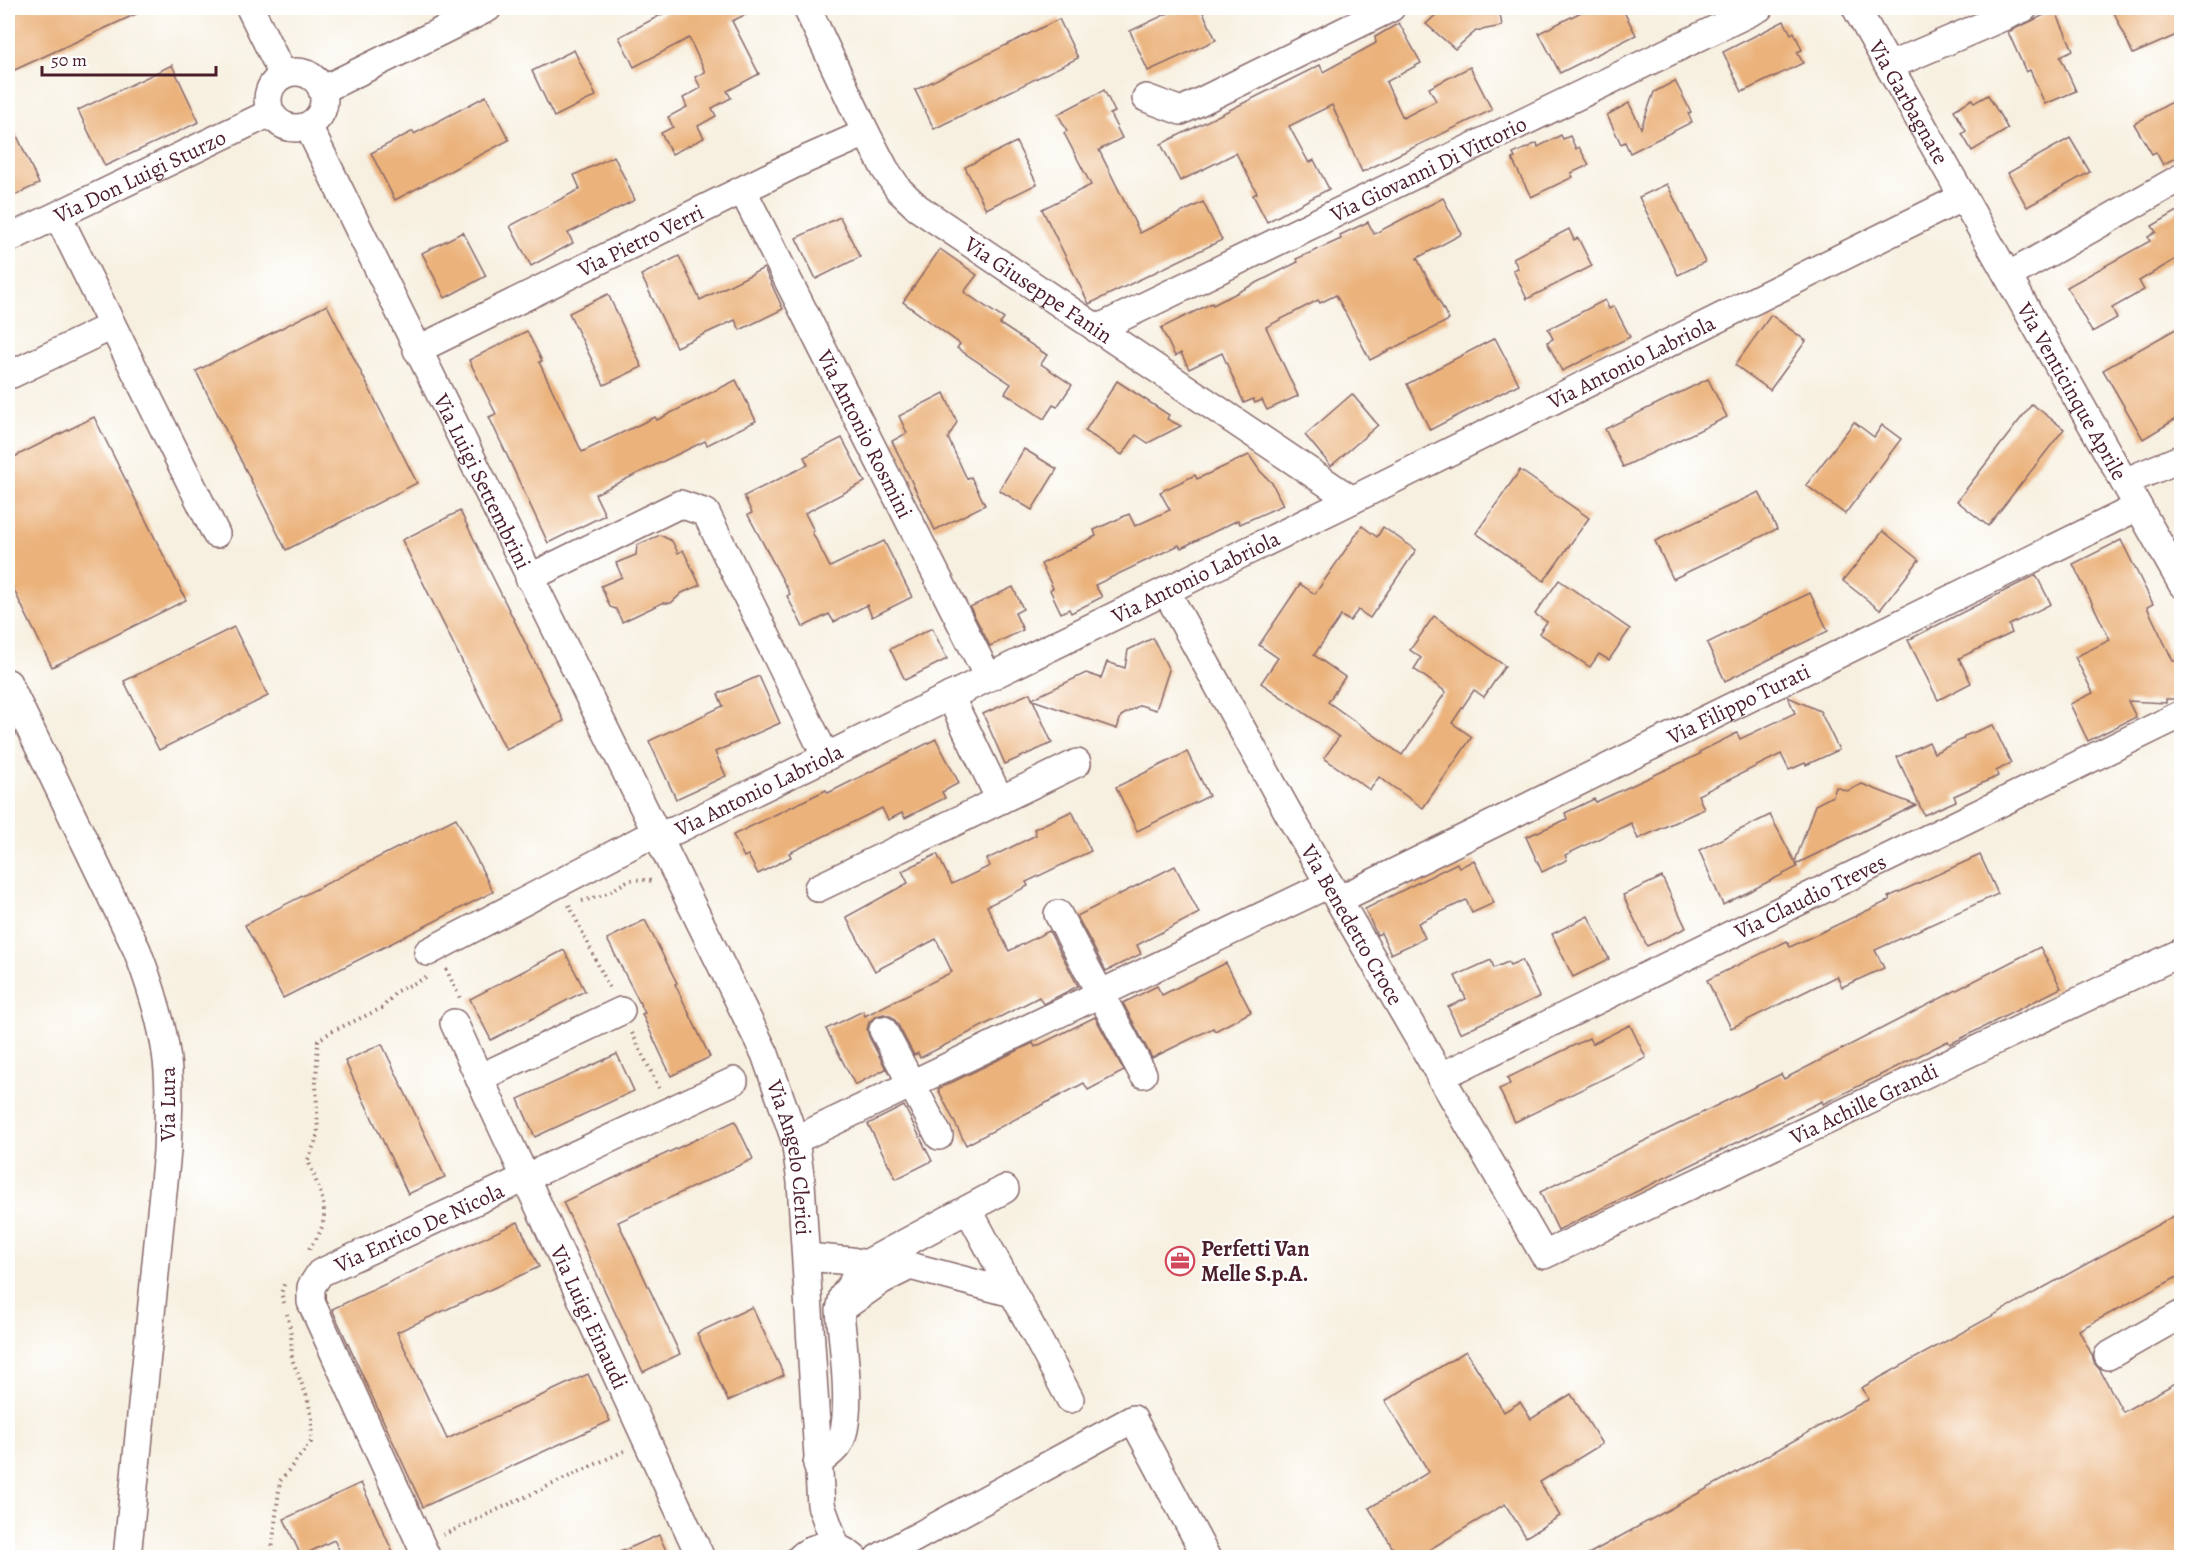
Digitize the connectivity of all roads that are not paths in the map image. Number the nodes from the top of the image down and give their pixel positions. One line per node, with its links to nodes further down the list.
1 (250, 8): 9 (street)
2 (488, 8): 10 (street)
3 (807, 8): 14 (street, Via Giuseppe Fanin)
4 (1390, 8): 11 (street)
5 (1759, 8): 22 (street, Via Giovanni Di Vittorio)
6 (1856, 8): 8 (street, Via Garbagnate)
7 (2024, 8): 8 (street)
8 (1889, 66): 17 (street, Via Garbagnate)
9 (283, 75): 10 (street); 12 (street)
10 (322, 90): 13 (street)
11 (1146, 98)
12 (270, 112): 13 (street); 18 (street, Via Don Luigi Sturzo)
13 (308, 126): 23 (street, Via Luigi Settembrini)
14 (866, 133): 16 (street, Via Pietro Verri); 22 (street, Via Giuseppe Fanin)
15 (2181, 177): 20 (street)
16 (743, 191): 23 (street, Via Pietro Verri); 33 (street, Via Antonio Rosmini)
17 (1963, 197): 20 (street, Via Venticinque Aprile); 27 (street, Via Antonio Labriola)
18 (58, 216): 19 (street, Via Don Luigi Sturzo); 21 (street)
19 (8, 239)
20 (2008, 276): 26 (street, Via Venticinque Aprile)
21 (112, 326): 24 (street); 29 (street)
22 (1097, 329): 27 (street, Via Giuseppe Fanin)
23 (417, 350): 30 (street, Via Luigi Settembrini)
24 (12, 374)
25 (2181, 458): 26 (street)
26 (2124, 482): 28 (street, Via Venticinque Aprile)
27 (1352, 500): 32 (street, Via Antonio Labriola)
28 (2138, 507): 31 (street, Via Venticinque Aprile); 42 (street, Via Filippo Turati)
29 (216, 534)
30 (529, 578): 37 (street); 40 (street, Via Luigi Settembrini)
31 (2181, 585)
32 (1166, 591): 33 (street, Via Antonio Labriola); 42 (street, Via Benedetto Croce)
33 (988, 677): 35 (street, Via Antonio Labriola)
34 (8, 683): 73 (street, Via Lura)
35 (950, 696): 37 (street, Via Antonio Labriola); 39 (street)
36 (2181, 714): 51 (street, Via Claudio Treves)
37 (826, 757): 40 (street, Via Antonio Labriola)
38 (1077, 763): 39 (street)
39 (1000, 800): 41 (street)
40 (658, 837): 45 (street, Via Antonio Labriola); 56 (street, Via Angelo Clerici)
41 (818, 888)
42 (1334, 892): 46 (street, Via Filippo Turati); 51 (street, Via Benedetto Croce)
43 (1058, 914): 46 (street)
44 (2181, 952): 60 (street, Via Achille Grandi)
45 (437, 960)
46 (1101, 993): 50 (street); 54 (street, Via Filippo Turati)
47 (621, 1011): 52 (street)
48 (454, 1023): 52 (street, Via Luigi Einaudi)
49 (883, 1030): 54 (street)
50 (1143, 1074)
51 (1440, 1077): 60 (street, Via Benedetto Croce)
52 (479, 1078): 57 (street, Via Luigi Einaudi)
53 (734, 1081): 57 (street, Via Enrico De Nicola)
54 (911, 1084): 55 (street); 56 (street, Via Filippo Turati)
55 (939, 1136)
56 (795, 1140): 61 (street, Via Angelo Clerici)
57 (525, 1178): 70 (street, Via Enrico De Nicola); 74 (street, Via Luigi Einaudi)
58 (1005, 1189): 59 (street)
59 (968, 1209): 62 (street); 63 (street)
60 (1544, 1255)
61 (807, 1257): 62 (street); 68 (street, Via Angelo Clerici)
62 (866, 1264): 64 (street)
63 (1012, 1293): 64 (street); 67 (street)
64 (840, 1310): 68 (street)
65 (2181, 1314): 66 (street)
66 (2108, 1356)
67 (1070, 1399)
68 (817, 1464): 69 (street, Via Angelo Clerici)
69 (821, 1505): 71 (street, Via Angelo Clerici); 72 (street, Via Angelo Clerici)
70 (430, 1549)
71 (845, 1552): 72 (street)
72 (804, 1554)
73 (127, 1557)
74 (701, 1557)
75 (878, 1557): 76 (street)
76 (1207, 1557)

